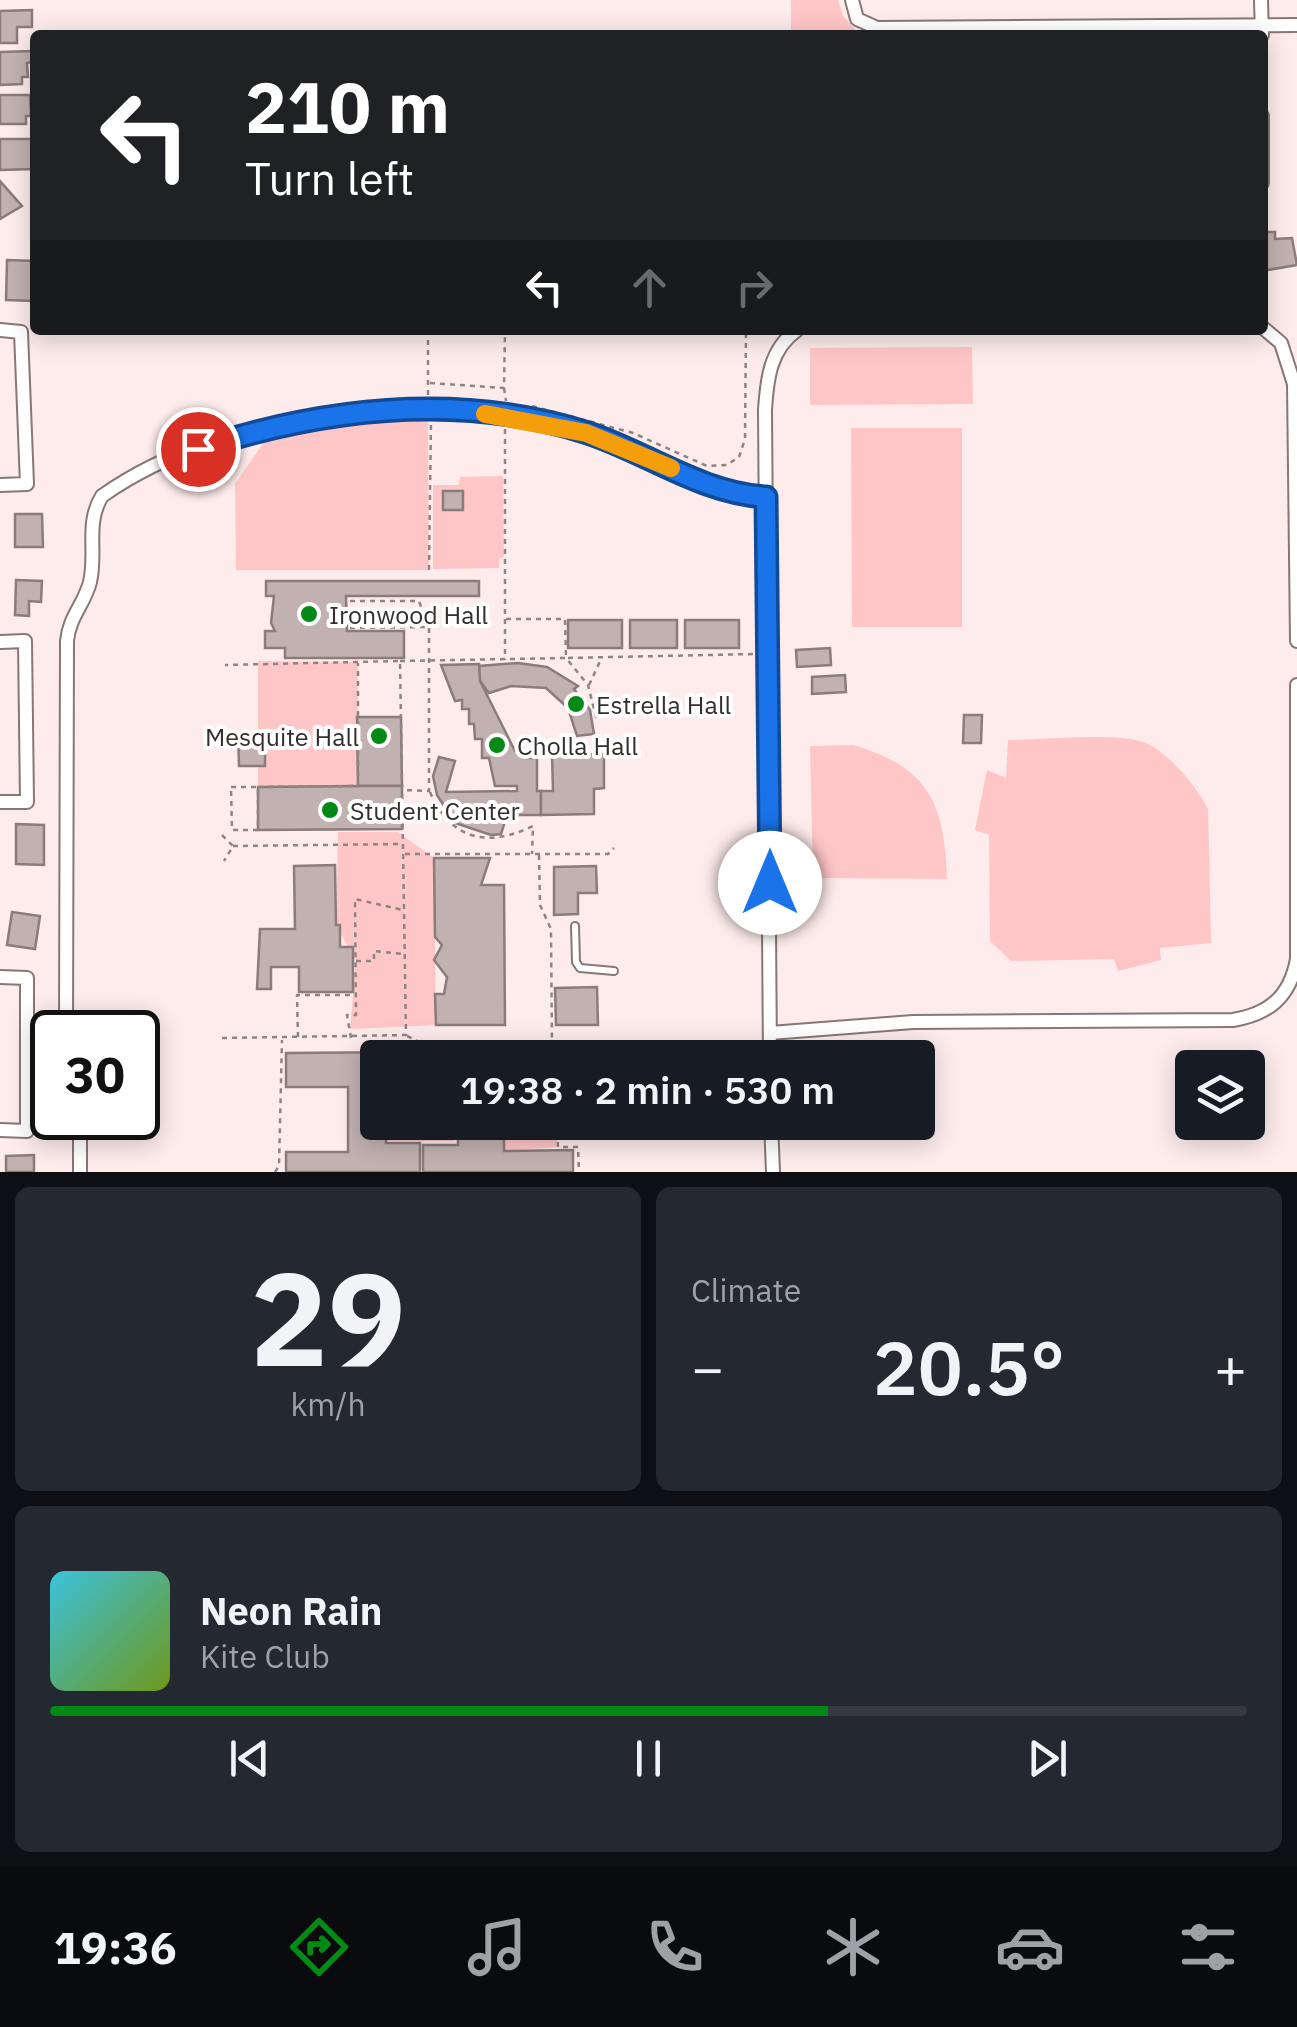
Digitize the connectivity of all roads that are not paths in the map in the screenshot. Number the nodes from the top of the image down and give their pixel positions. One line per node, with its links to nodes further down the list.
1 (852, 0): 4 (street)
2 (1261, 0): 5 (street)
3 (1297, 25): 5 (street)
4 (882, 30)
5 (1262, 30)
6 (0, 330): 9 (street)
7 (1268, 331): 11 (street)
8 (790, 335): 10 (street)
9 (0, 484)
10 (766, 497): 18 (street); 19 (street)
11 (1297, 641)
12 (0, 642): 14 (street)
13 (1297, 686): 19 (street)
14 (0, 802)
15 (575, 926): 16 (lane)
16 (614, 972)
17 (0, 977): 21 (street)
18 (66, 1010)
19 (770, 1032): 20 (street)
20 (770, 1040)
21 (0, 1130)
22 (80, 1140): 24 (street)
23 (773, 1140): 25 (street)
24 (80, 1172)
25 (774, 1172)

